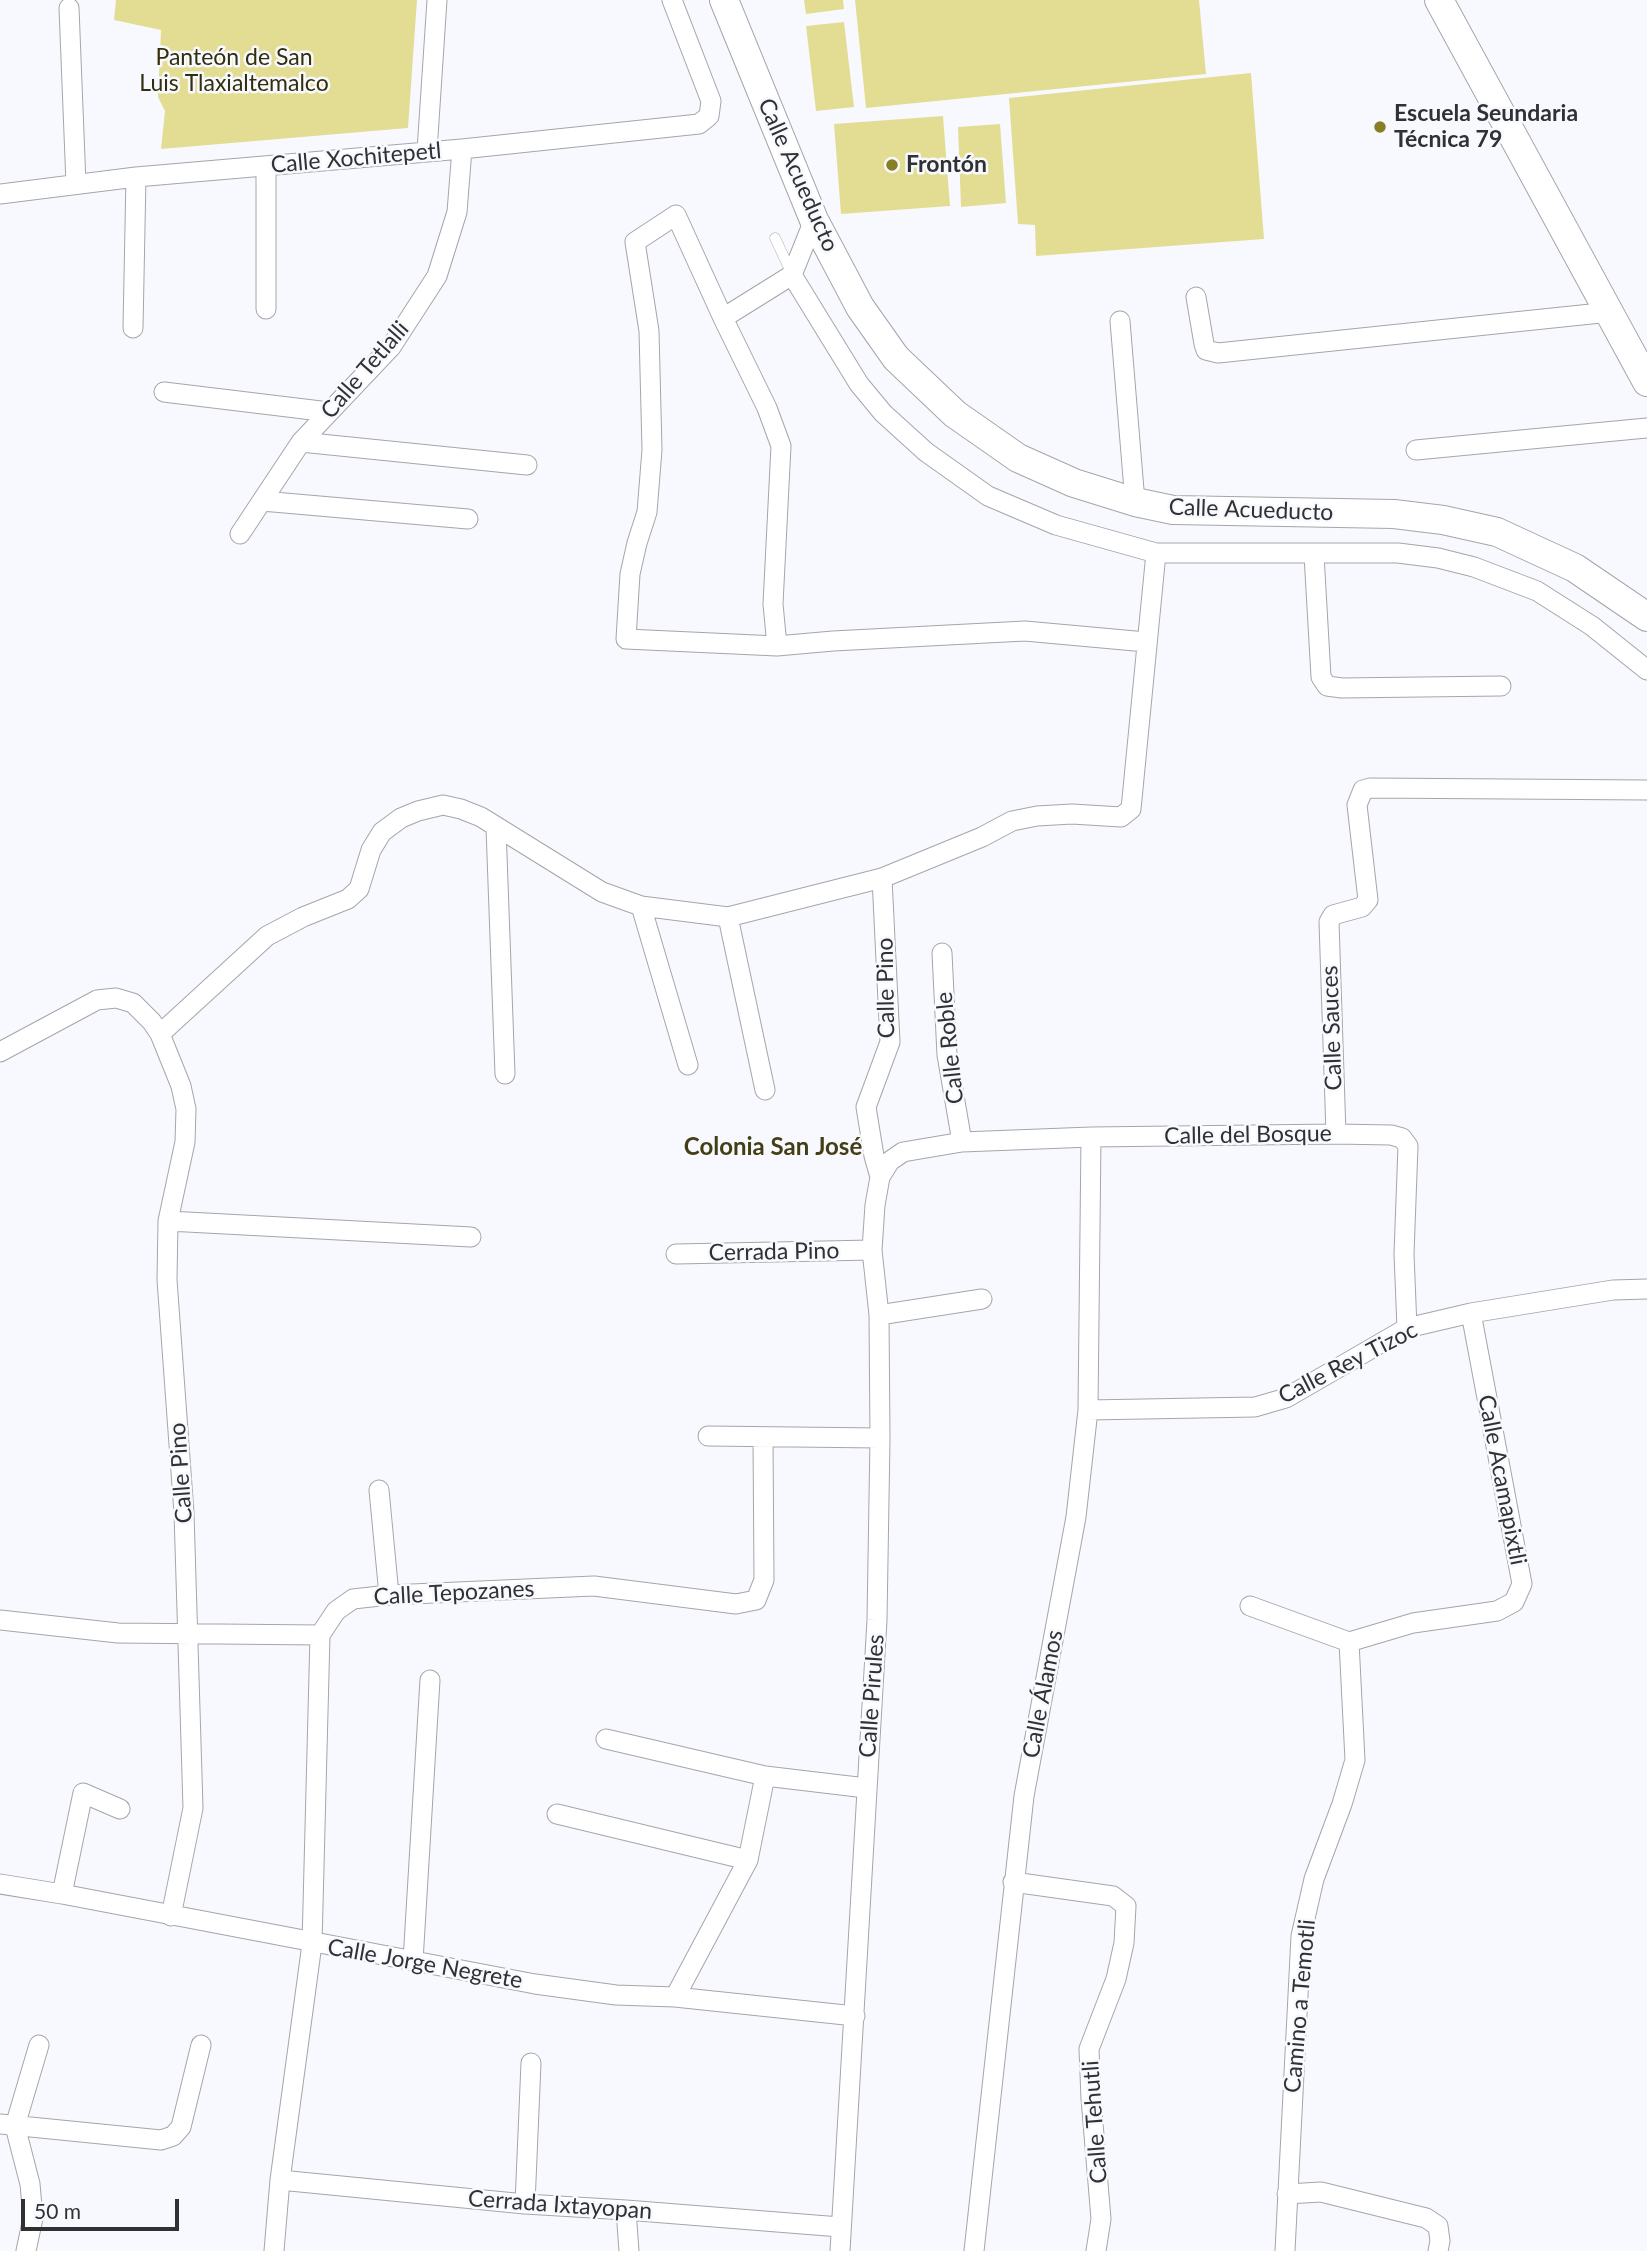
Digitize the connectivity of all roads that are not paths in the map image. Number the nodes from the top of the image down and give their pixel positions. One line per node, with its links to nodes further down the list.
1 (437, 0): 7 (street)
2 (671, 0): 6 (street, Calle Xochitepetl)
3 (724, 0): 12 (street, Calle Acueducto)
4 (1439, 0): 17 (street)
5 (69, 8): 10 (street)
6 (462, 149): 7 (street, Calle Xochitepetl); 23 (street, Calle Tetlalli)
7 (427, 151): 8 (street, Calle Xochitepetl)
8 (266, 166): 9 (street, Calle Xochitepetl); 16 (street)
9 (136, 177): 10 (street, Calle Xochitepetl); 20 (street)
10 (76, 184): 11 (street, Calle Xochitepetl)
11 (0, 194)
12 (814, 219): 14 (street); 29 (street, Calle Acueducto)
13 (775, 238): 14 (lane, Calle Acueducto)
14 (792, 275): 18 (street); 32 (street, Calle Acueducto)
15 (1196, 297): 17 (street)
16 (267, 309)
17 (1610, 312): 21 (street)
18 (723, 318): 36 (street); 36 (street)
19 (1120, 321): 29 (street)
20 (133, 328)
21 (1647, 382)
22 (164, 392): 23 (street)
23 (329, 412): 25 (street, Calle Tetlalli)
24 (1647, 428): 26 (street)
25 (301, 442): 27 (street); 28 (street, Calle Tetlalli)
26 (1416, 450)
27 (527, 465)
28 (262, 501): 30 (street); 31 (street, Calle Tetlalli)
29 (1135, 502): 34 (street, Calle Acueducto)
30 (468, 519)
31 (240, 534)
32 (1156, 553): 33 (street, Calle Acueducto); 35 (street)
33 (1314, 555): 37 (street, Calle Acueducto); 38 (street)
34 (1647, 617)
35 (1146, 642): 36 (street); 41 (street)
36 (777, 646)
37 (1647, 670)
38 (1501, 686)
39 (1647, 790): 50 (street, Calle Sauces)
40 (496, 828): 42 (street); 45 (street); 48 (street)
41 (882, 878): 43 (street); 53 (street, Calle Pino)
42 (641, 906): 43 (street); 47 (street)
43 (728, 917): 49 (street)
44 (942, 953): 52 (street, Calle Roble)
45 (160, 1034): 46 (street, Calle Pino); 54 (street, Calle Pino)
46 (0, 1052)
47 (688, 1065)
48 (505, 1074)
49 (765, 1090)
50 (1336, 1134): 51 (street, Calle del Bosque); 62 (street, Calle del Bosque)
51 (1091, 1137): 52 (street, Calle del Bosque); 63 (street, Calle Álamos)
52 (962, 1142): 53 (street, Calle del Bosque)
53 (880, 1177): 56 (street, Calle Pirules)
54 (168, 1221): 55 (street); 71 (street, Calle Pino)
55 (471, 1237)
56 (872, 1250): 57 (street, Cerrada Pino); 61 (street, Calle Pirules)
57 (676, 1254)
58 (1647, 1289): 60 (street, Calle Rey Tizoc)
59 (982, 1300): 61 (street)
60 (1471, 1313): 62 (street, Calle Rey Tizoc); 73 (street, Calle Acamapixtli)
61 (879, 1315): 66 (street, Calle Pirules)
62 (1407, 1328): 63 (street, Calle Rey Tizoc)
63 (1088, 1410): 81 (street, Calle Álamos)
64 (708, 1436): 65 (street)
65 (763, 1438): 66 (street); 68 (street, Calle Tepozanes)
66 (880, 1438): 77 (street, Calle Pirules)
67 (379, 1490): 68 (street)
68 (389, 1595): 72 (street, Calle Tepozanes)
69 (1250, 1606): 73 (street)
70 (0, 1620): 71 (street)
71 (188, 1634): 72 (street); 84 (street, Calle Pino)
72 (320, 1636): 85 (street)
73 (1349, 1642): 94 (street, Camino a Temotli)
74 (430, 1680): 86 (street)
75 (606, 1738): 76 (street)
76 (765, 1776): 77 (street); 80 (street)
77 (866, 1788): 88 (street, Calle Pirules)
78 (120, 1809): 83 (street)
79 (557, 1814): 80 (street)
80 (748, 1860): 87 (street)
81 (1013, 1882): 102 (street, Calle Álamos); 103 (street, Calle Tehutli)
82 (0, 1884): 83 (street, Calle Jorge Negrete)
83 (62, 1894): 84 (street, Calle Jorge Negrete)
84 (171, 1916): 85 (street, Calle Jorge Negrete)
85 (312, 1944): 86 (street, Calle Jorge Negrete); 93 (street)
86 (414, 1961): 87 (street, Calle Jorge Negrete)
87 (675, 1997): 88 (street, Calle Jorge Negrete)
88 (855, 2016): 97 (street, Calle Pirules)
89 (39, 2045): 92 (street)
90 (201, 2045): 92 (street)
91 (531, 2063): 95 (street)
92 (8, 2125): 98 (street)
93 (280, 2180): 95 (street, Cerrada Ixtayopan); 99 (street)
94 (1287, 2194): 104 (street, Camino a Temotli); 105 (street)
95 (525, 2204): 96 (street, Cerrada Ixtayopan)
96 (626, 2210): 97 (street, Cerrada Ixtayopan); 100 (street)
97 (841, 2227): 101 (street, Calle Pirules)
98 (26, 2251)
99 (274, 2251)
100 (629, 2251)
101 (840, 2251)
102 (974, 2251)
103 (1096, 2251)
104 (1285, 2251)
105 (1438, 2251)

